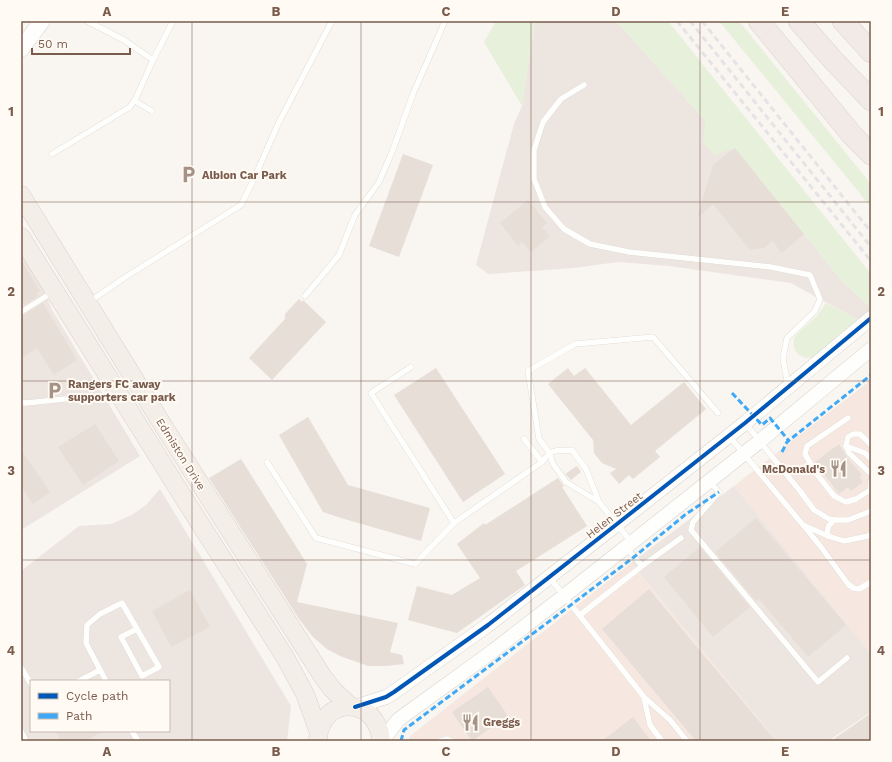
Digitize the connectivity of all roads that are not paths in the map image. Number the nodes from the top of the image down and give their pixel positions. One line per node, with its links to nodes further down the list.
1 (42, 21): 9 (main road)
2 (87, 21): 11 (lane)
3 (173, 21): 11 (lane)
4 (332, 21): 22 (lane)
5 (445, 21): 21 (lane)
6 (759, 21): 17 (highway)
7 (799, 21): 13 (highway)
8 (843, 21): 10 (highway)
9 (21, 49)
10 (871, 52)
11 (153, 60): 14 (lane)
12 (584, 85): 27 (lane)
13 (871, 100)
14 (135, 101): 15 (lane); 16 (lane)
15 (152, 111)
16 (52, 154)
17 (871, 154)
18 (21, 195): 22 (main road, Edmiston Drive)
19 (21, 237): 20 (main road, Edmiston Drive)
20 (54, 292): 23 (lane); 73 (main road, Edmiston Drive)
21 (304, 296)
22 (87, 303): 70 (main road, Edmiston Drive)
23 (21, 312)
24 (871, 318): 27 (street, Helen Street)
25 (871, 349): 35 (street)
26 (411, 367): 50 (lane)
27 (788, 387): 32 (street, Helen Street)
28 (65, 399): 29 (lane)
29 (21, 402)
30 (718, 413): 38 (lane)
31 (848, 418): 46 (lane)
32 (745, 423): 33 (street, Helen Street); 35 (lane)
33 (729, 435): 39 (lane); 51 (street, Helen Street)
34 (524, 439): 42 (lane)
35 (760, 441): 39 (street); 49 (lane)
36 (871, 445): 37 (lane)
37 (846, 446): 40 (lane); 43 (lane)
38 (549, 452): 42 (lane); 47 (lane); 47 (lane)
39 (744, 453): 44 (street); 52 (lane)
40 (871, 459)
41 (267, 462): 50 (lane)
42 (542, 462): 50 (lane)
43 (871, 474)
44 (709, 481): 56 (street); 63 (lane)
45 (871, 481): 46 (lane)
46 (871, 489)
47 (599, 502): 51 (lane)
48 (871, 511): 49 (lane)
49 (834, 520): 54 (lane)
50 (454, 523)
51 (618, 524): 56 (lane); 58 (street, Helen Street)
52 (803, 525): 54 (lane); 59 (lane)
53 (871, 534): 54 (lane)
54 (828, 536)
55 (681, 538): 57 (lane)
56 (629, 545): 57 (lane); 60 (street)
57 (642, 566): 61 (lane)
58 (549, 578): 60 (lane); 70 (street, Helen Street)
59 (871, 582)
60 (564, 596): 61 (lane); 76 (street)
61 (580, 615): 69 (lane)
62 (137, 629): 62 (lane); 65 (lane)
63 (846, 658)
64 (22, 669): 68 (lane)
65 (100, 670): 66 (lane); 67 (lane)
66 (81, 680)
67 (105, 680)
68 (30, 682)
69 (644, 698): 79 (lane); 80 (lane)
70 (352, 707): 73 (main road); 76 (main road, Edmiston Drive)
71 (21, 731): 74 (lane)
72 (133, 732): 75 (lane)
73 (317, 737)
74 (26, 741)
75 (138, 741)
76 (382, 741)
77 (440, 741): 78 (lane)
78 (452, 741)
79 (662, 741)
80 (687, 741)

